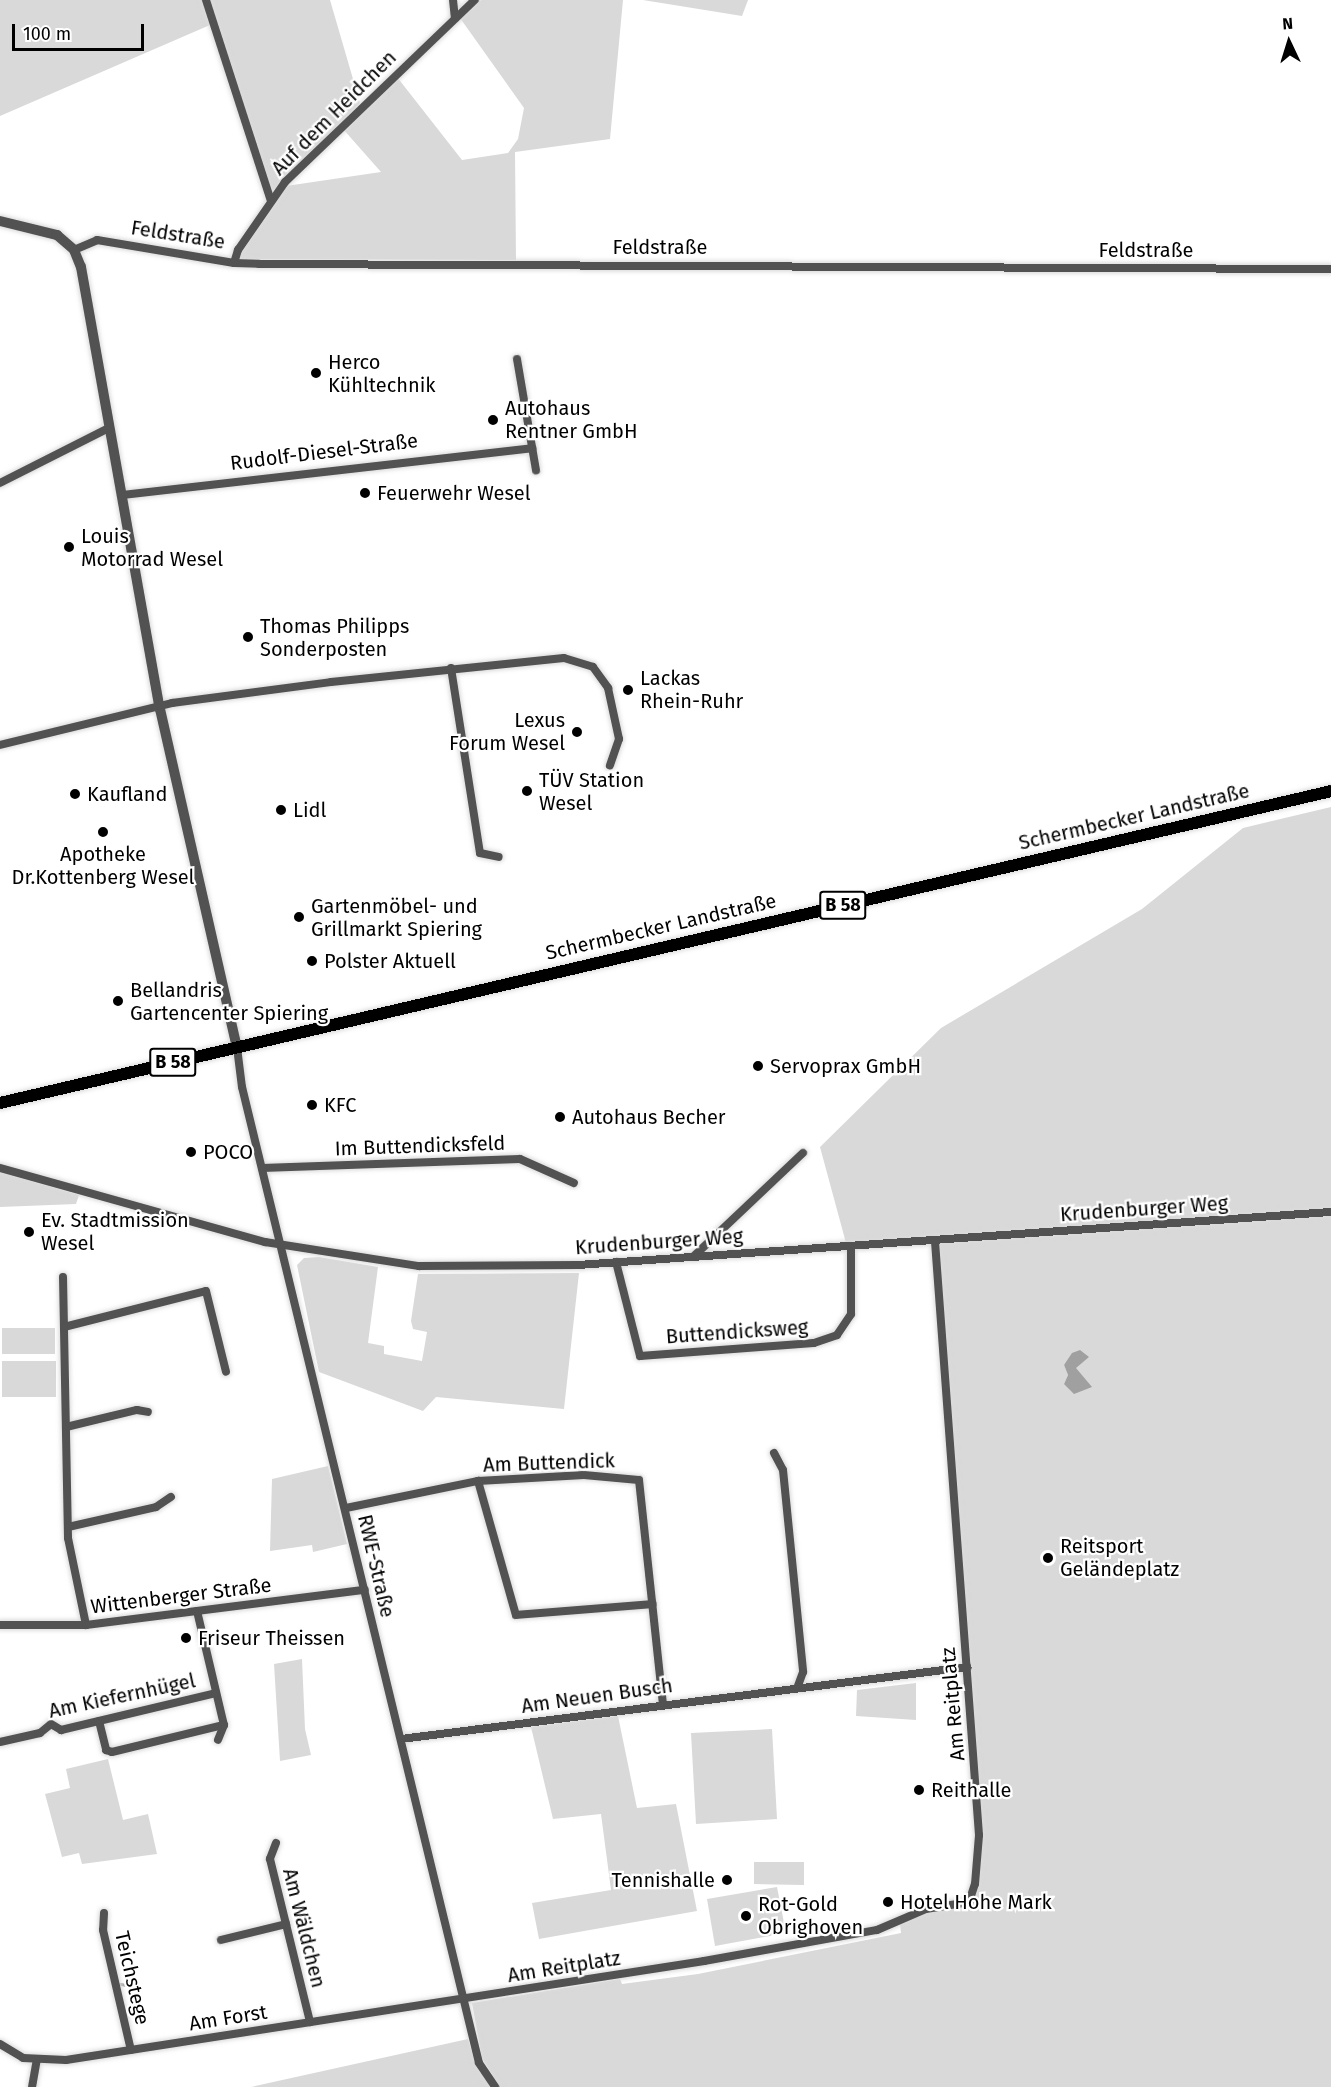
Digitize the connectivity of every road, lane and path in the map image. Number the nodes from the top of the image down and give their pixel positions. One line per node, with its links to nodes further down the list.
1 (206, 0): 5 (street)
2 (453, 0): 4 (street)
3 (475, 0): 4 (street, Auf dem Heidchen)
4 (455, 18): 5 (street, Auf dem Heidchen)
5 (271, 201): 8 (street, Auf dem Heidchen)
6 (0, 221): 7 (street)
7 (74, 250): 8 (street, Feldstraße); 11 (street)
8 (234, 263): 9 (street, Feldstraße)
9 (1331, 269)
10 (517, 358): 12 (street)
11 (110, 428): 14 (street); 15 (street)
12 (532, 448): 13 (street); 15 (street, Rudolf-Diesel-Straße)
13 (536, 470)
14 (0, 483)
15 (122, 495): 17 (street)
16 (450, 669): 17 (street); 19 (street); 21 (street)
17 (160, 709): 18 (street); 22 (street)
18 (0, 745)
19 (610, 765)
20 (1331, 791): 22 (main road, Schermbecker Landstraße / B 58)
21 (499, 857)
22 (237, 1047): 23 (main road, Schermbecker Landstraße / B 58); 26 (street, RWE-Straße)
23 (0, 1103)
24 (803, 1153): 32 (street)
25 (0, 1168): 30 (street, Krudenburger Weg)
26 (262, 1168): 27 (street, Im Buttendicksfeld); 30 (street, RWE-Straße)
27 (574, 1183)
28 (1331, 1212): 29 (street, Krudenburger Weg)
29 (934, 1241): 31 (street, Krudenburger Weg); 49 (street, Am Reitplatz)
30 (282, 1245): 33 (street, Krudenburger Weg); 42 (street, RWE-Straße)
31 (851, 1246): 32 (street, Krudenburger Weg); 33 (street, Buttendicksweg)
32 (694, 1257): 33 (street, Krudenburger Weg)
33 (616, 1262)
34 (63, 1277): 35 (street)
35 (64, 1327): 36 (street); 38 (street)
36 (226, 1372)
37 (148, 1412): 38 (street)
38 (66, 1427): 43 (street)
39 (774, 1453): 50 (street)
40 (478, 1481): 42 (street, Am Buttendick); 45 (street); 45 (street, Am Buttendick)
41 (171, 1497): 43 (street)
42 (346, 1508): 44 (street, RWE-Straße)
43 (68, 1527): 47 (street)
44 (365, 1590): 46 (street, Wittenberger Straße); 55 (street, RWE-Straße)
45 (653, 1604): 52 (street, Am Buttendick)
46 (196, 1611): 47 (street, Wittenberger Straße); 51 (street)
47 (86, 1625): 48 (street, Wittenberger Straße)
48 (0, 1626)
49 (967, 1667): 50 (street, Am Neuen Busch); 62 (street, Am Reitplatz)
50 (798, 1686): 52 (street, Am Neuen Busch)
51 (216, 1693): 53 (street, Am Kiefernhügel); 54 (street)
52 (663, 1704): 55 (street, Am Neuen Busch)
53 (99, 1721): 54 (street); 57 (street, Am Kiefernhügel)
54 (224, 1725): 56 (street)
55 (401, 1739): 62 (street, RWE-Straße)
56 (218, 1740)
57 (0, 1742)
58 (276, 1843): 60 (street, Am Wäldchen)
59 (104, 1913): 65 (street, Teichstege)
60 (286, 1924): 61 (street); 63 (street, Am Wäldchen)
61 (221, 1940)
62 (465, 1999): 63 (street, Am Forst); 68 (street, RWE-Straße)
63 (310, 2022): 65 (street, Am Forst)
64 (0, 2044): 66 (street, Am Forst)
65 (131, 2050): 66 (street, Am Forst)
66 (37, 2060): 67 (street)
67 (32, 2087)
68 (495, 2087)

